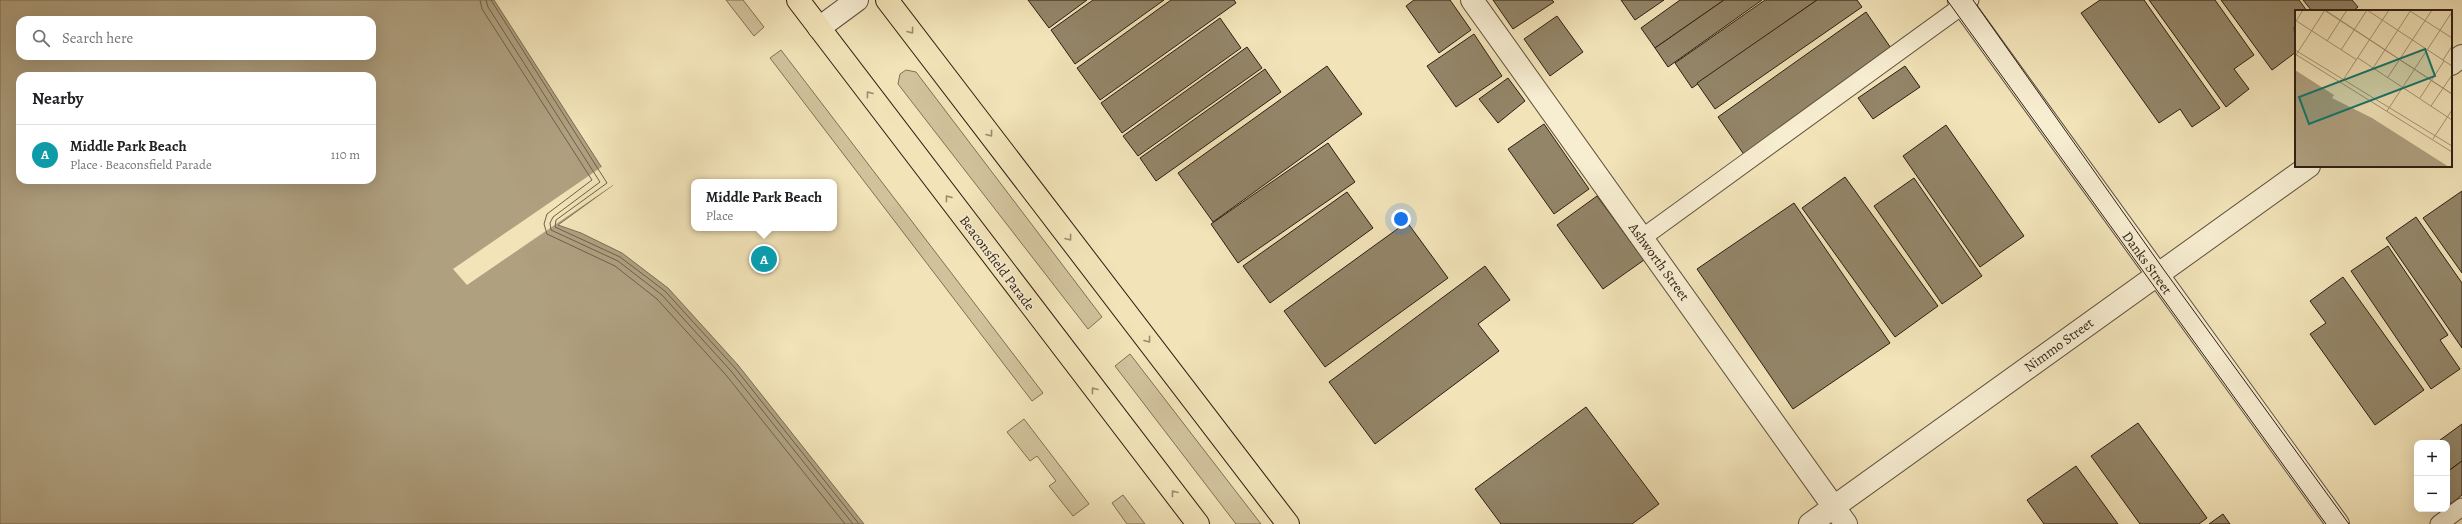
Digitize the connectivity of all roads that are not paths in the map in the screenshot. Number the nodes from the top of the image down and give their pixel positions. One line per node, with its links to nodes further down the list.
1 (798, 0): 6 (main road, Beaconsfield Parade)
2 (857, 0): 6 (street)
3 (887, 0): 15 (main road, one-way to 15)
4 (1472, 0): 10 (street, Ashworth Street)
5 (1964, 2): 10 (lane); 11 (street, Danks Street)
6 (819, 28): 14 (main road, Beaconsfield Parade, one-way to 6)
7 (2462, 56): 8 (street)
8 (2452, 63)
9 (2308, 167): 11 (street, Nimmo Street)
10 (1642, 238): 13 (street, Ashworth Street)
11 (2156, 275): 13 (street, Nimmo Street); 17 (street, Danks Street)
12 (2462, 507): 18 (lane)
13 (1840, 515): 16 (street, Nimmo Street)
14 (1198, 524)
15 (1288, 524)
16 (1810, 524)
17 (2338, 524)
18 (2439, 524)

